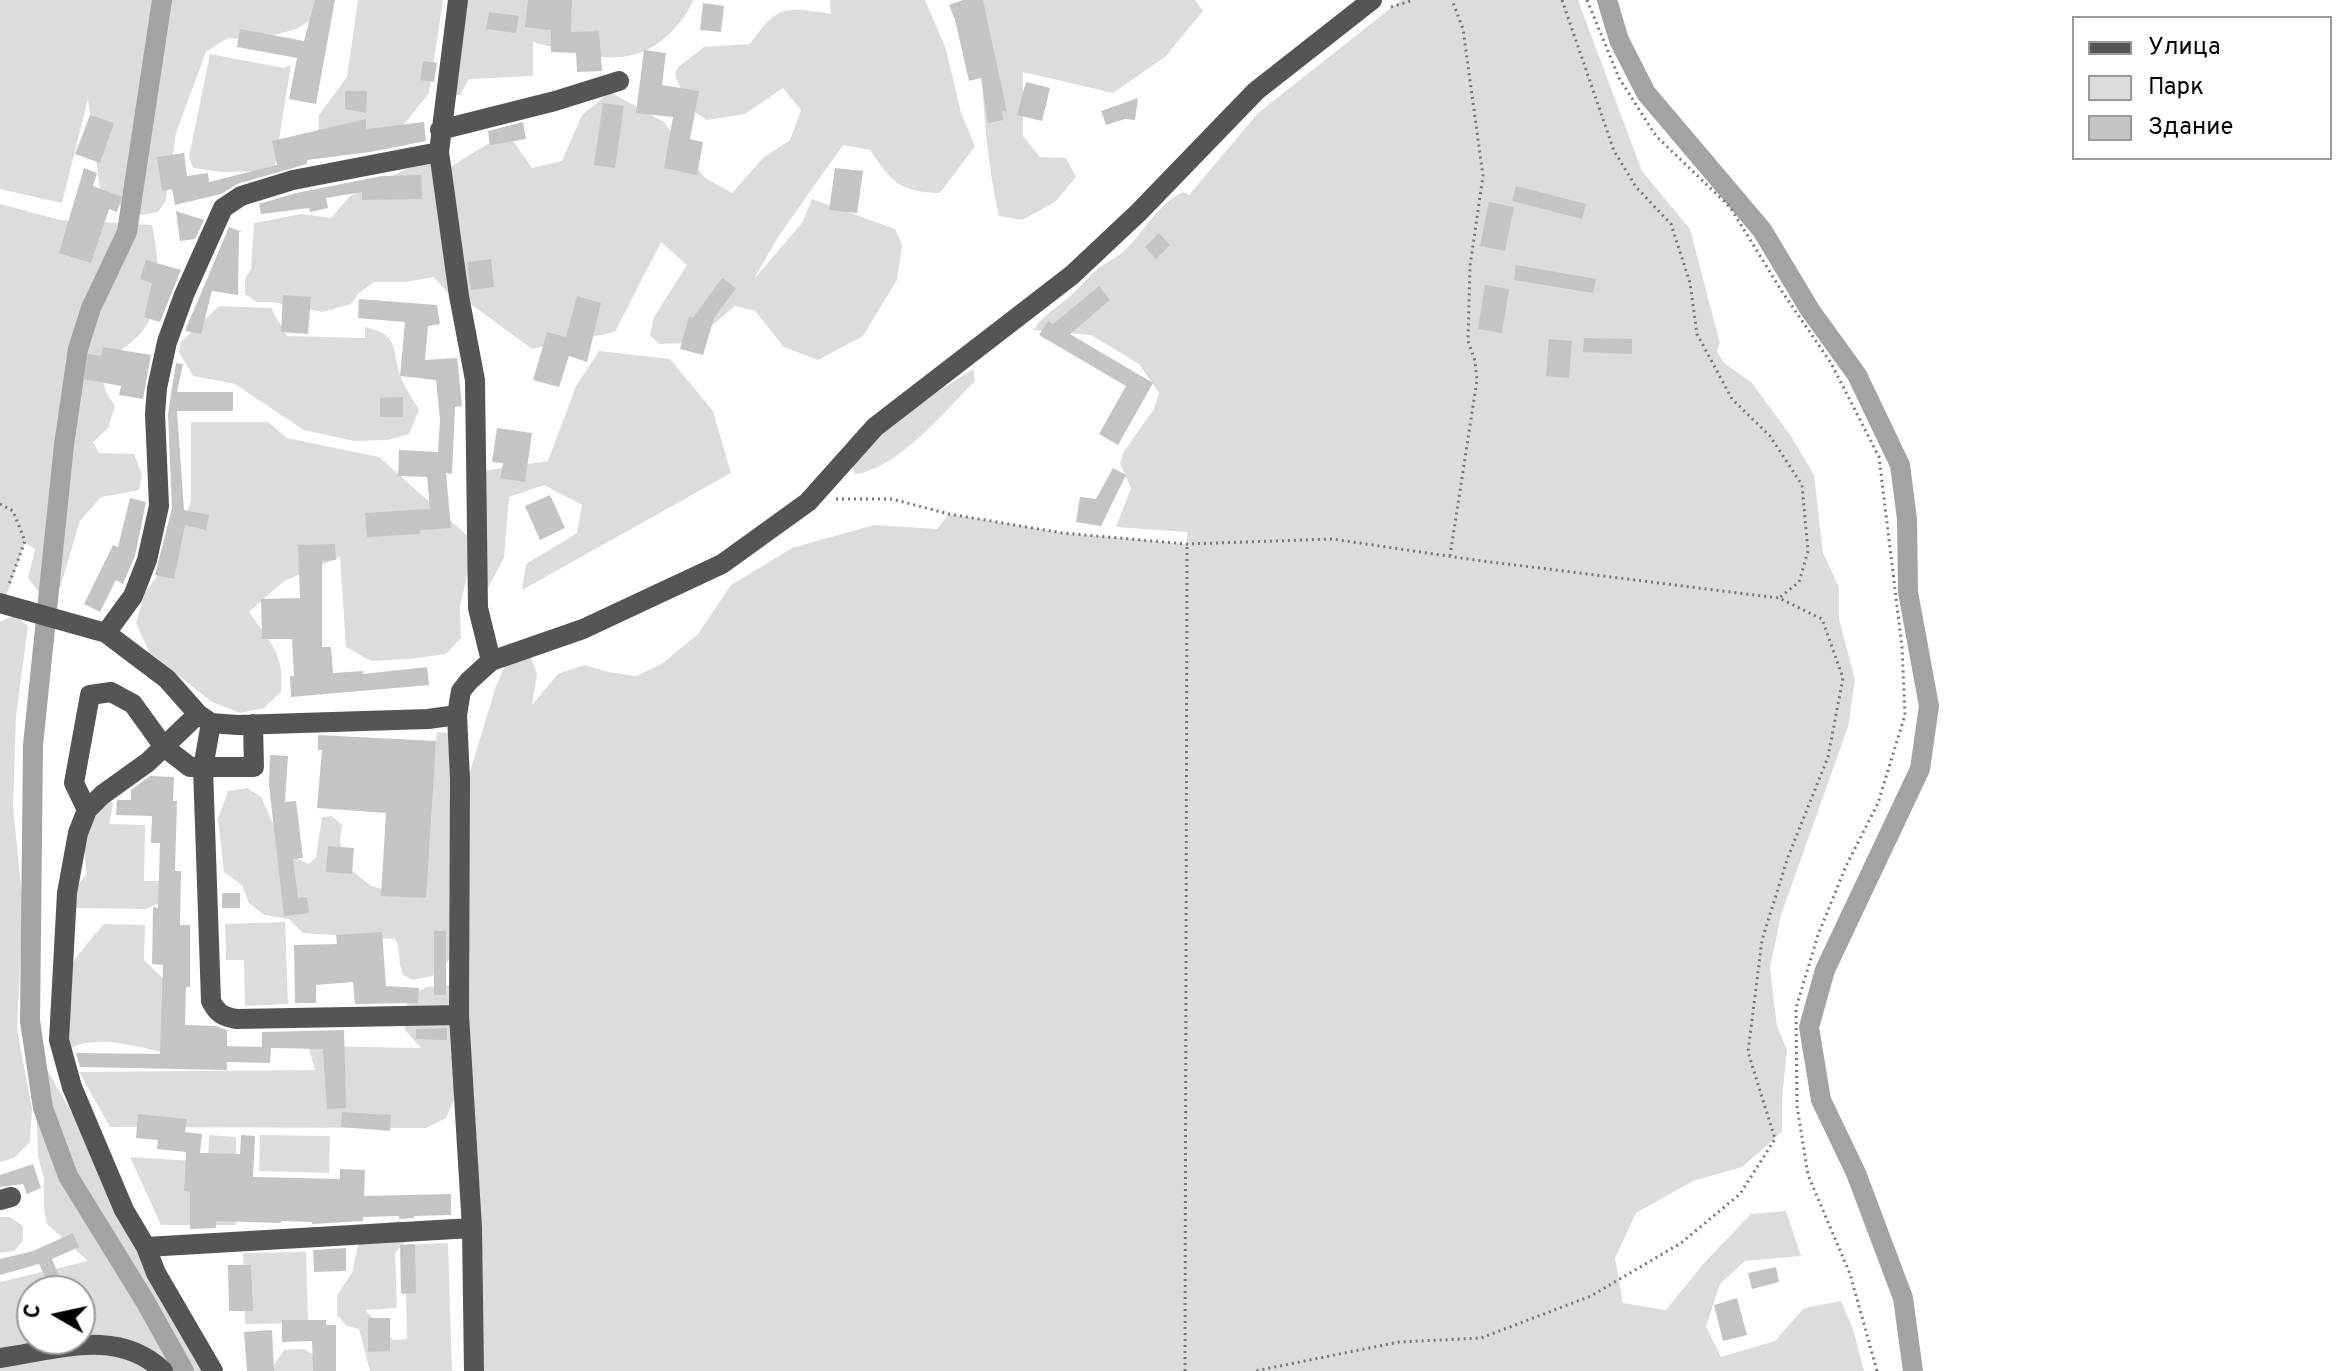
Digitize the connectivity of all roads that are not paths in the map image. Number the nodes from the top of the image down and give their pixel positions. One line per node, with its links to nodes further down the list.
1 (458, 0): 4 (street)
2 (1372, 0): 8 (street)
3 (619, 81): 4 (street)
4 (440, 130): 5 (street)
5 (439, 152): 7 (street); 8 (street)
6 (8, 605): 7 (street)
7 (106, 633): 10 (street)
8 (491, 661): 9 (street)
9 (457, 715): 11 (street); 15 (street)
10 (204, 719): 11 (street); 12 (street); 13 (street)
11 (253, 724): 13 (street)
12 (164, 747): 13 (street); 14 (street); 14 (street)
13 (203, 768): 15 (street)
14 (87, 810): 17 (street)
15 (459, 1015): 16 (street)
16 (472, 1228): 17 (street); 21 (street)
17 (146, 1247): 20 (street)
18 (0, 1358): 19 (street)
19 (163, 1371)
20 (213, 1371)
21 (474, 1371)

